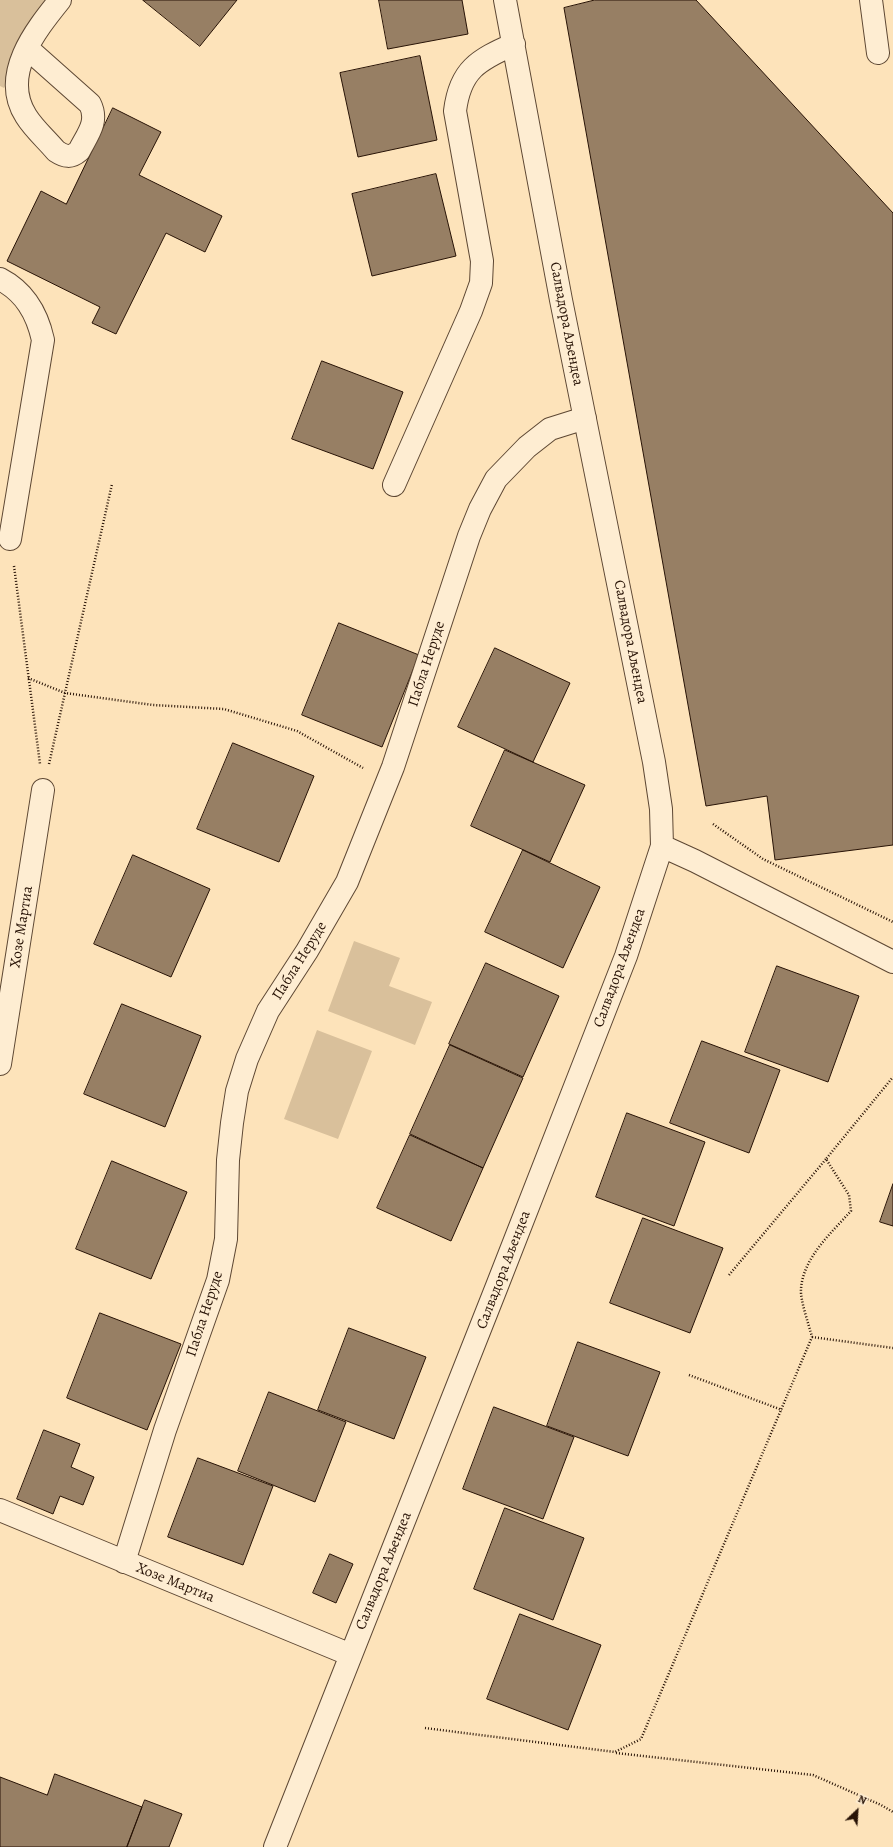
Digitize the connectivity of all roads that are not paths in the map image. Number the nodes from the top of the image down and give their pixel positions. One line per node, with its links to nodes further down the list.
1 (60, 0): 5 (street)
2 (505, 0): 4 (street, Салвадора Аљендеа)
3 (871, 0): 6 (street)
4 (514, 44): 8 (street, Салвадора Аљендеа); 9 (street)
5 (27, 48): 5 (street)
6 (878, 53)
7 (0, 279): 10 (street)
8 (585, 418): 12 (street, Салвадора Аљендеа); 16 (street, Пабла Неруде)
9 (394, 485)
10 (10, 539)
11 (43, 790): 14 (street, Хозе Мартиа)
12 (662, 846): 13 (street); 17 (street, Салвадора Аљендеа)
13 (893, 962)
14 (0, 1064)
15 (0, 1510): 16 (street, Хозе Мартиа)
16 (124, 1562): 17 (street, Хозе Мартиа)
17 (351, 1655): 18 (street, Салвадора Аљендеа)
18 (275, 1847)

